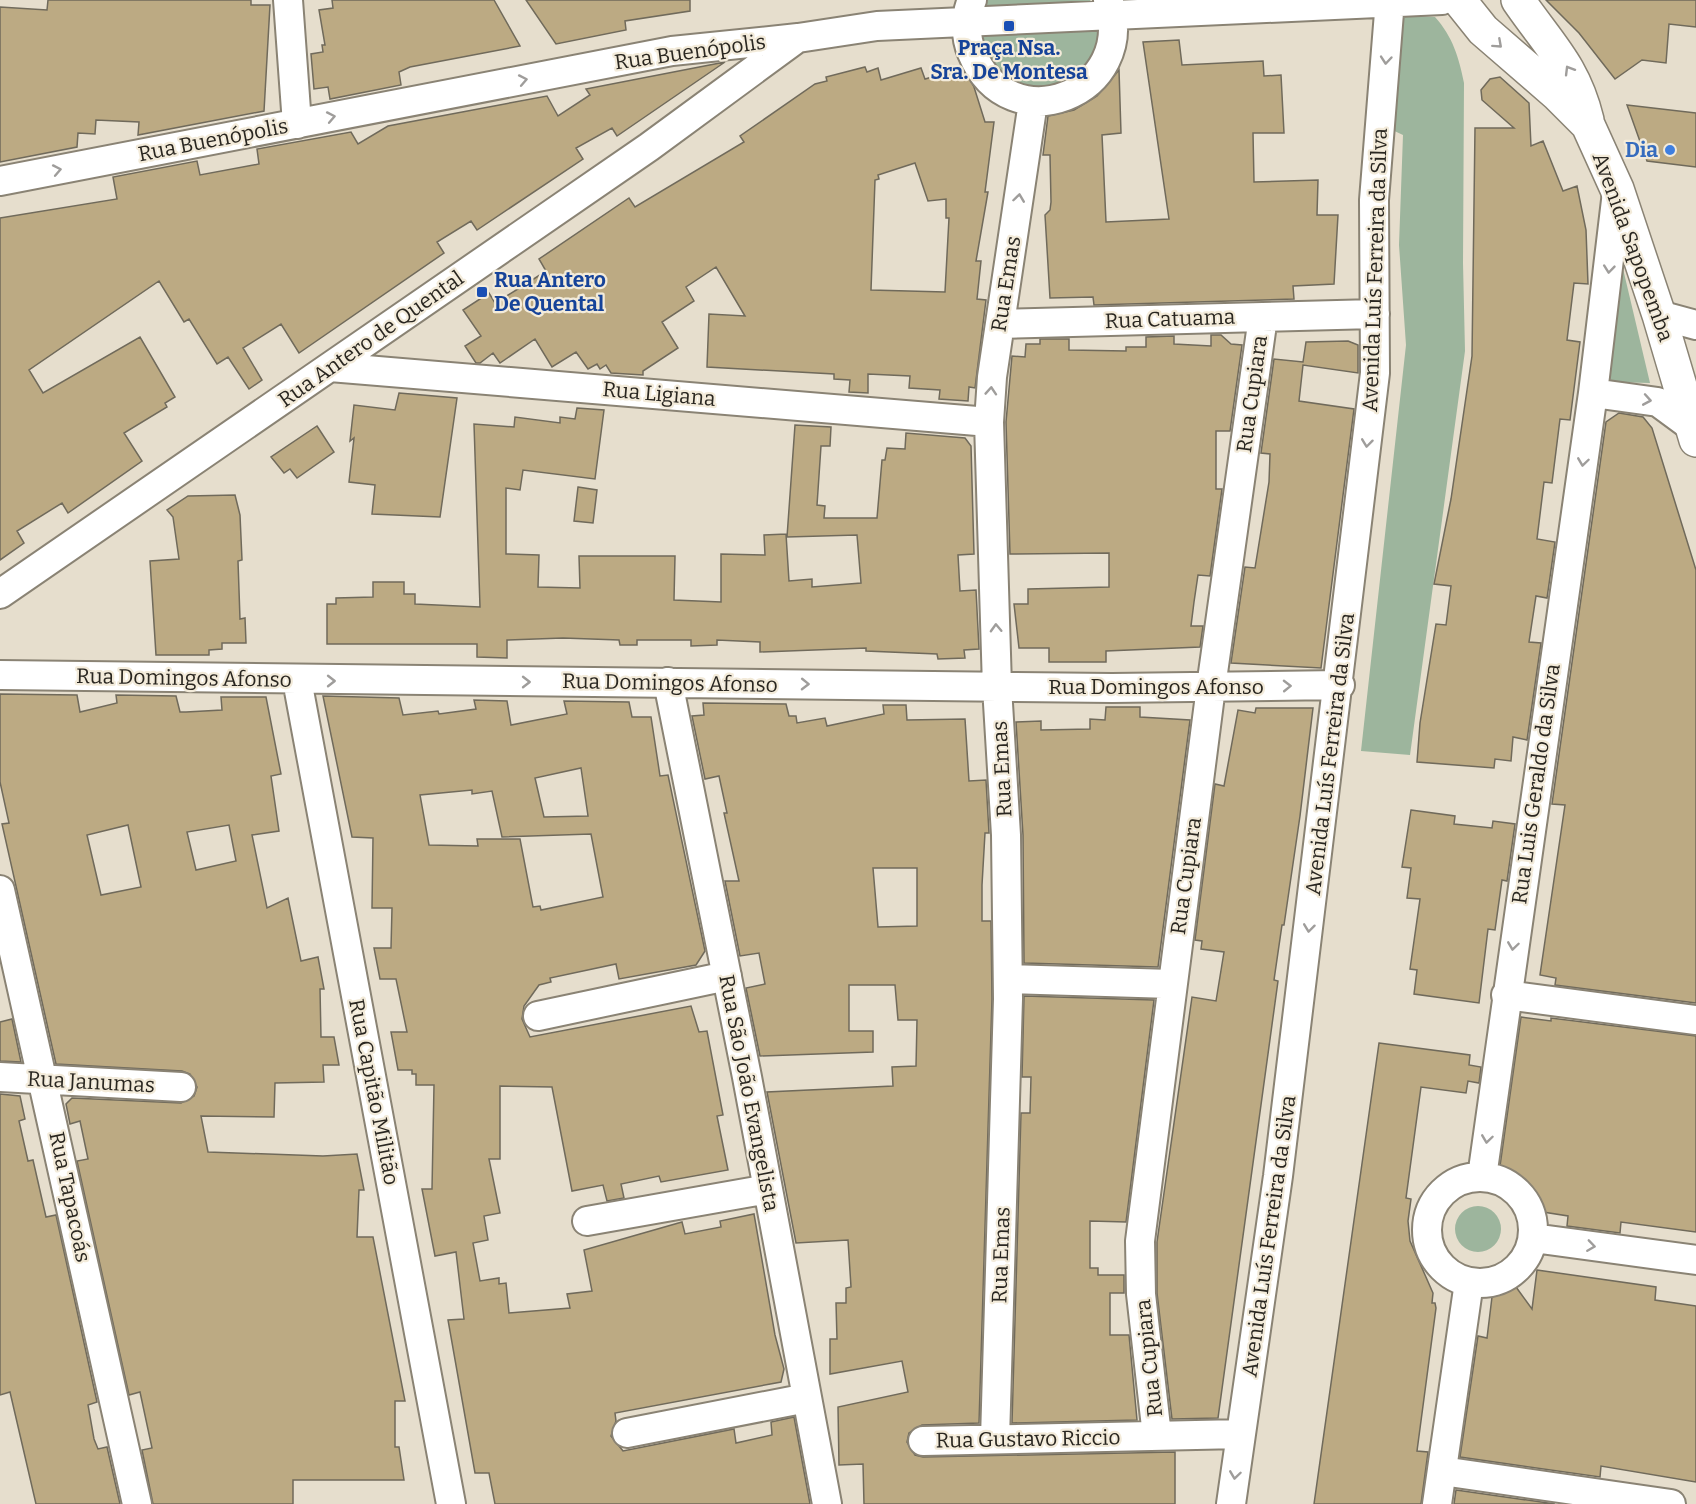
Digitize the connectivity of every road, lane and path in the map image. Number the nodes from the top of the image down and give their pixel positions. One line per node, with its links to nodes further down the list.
1 (288, 0): 11 (street)
2 (1391, 0): 3 (street, Rua Buenópolis); 6 (street, Rua Buenópolis); 15 (street, Avenida Luís Ferreira da Silva, one-way to 15)
3 (1442, 0)
4 (1459, 0): 12 (main road, Avenida Sapopemba, one-way to 12)
5 (1518, 0): 8 (main road)
6 (1111, 8): 7 (street, Rua Buenópolis); 10 (street)
7 (969, 11): 9 (street, Rua Buenópolis); 10 (street)
8 (1537, 13): 12 (main road, one-way to 8)
9 (798, 38): 11 (street, Rua Buenópolis, one-way to 9); 20 (street, Rua Antero de Quental)
10 (1034, 102): 18 (street, Rua Emas, one-way to 10)
11 (297, 124): 13 (street, Rua Buenópolis, one-way to 11)
12 (1588, 125): 14 (main road, Avenida Sapopemba)
13 (0, 181)
14 (1617, 189): 16 (main road, Avenida Sapopemba); 21 (street, Rua Luis Geraldo da Silva, one-way to 21)
15 (1375, 314): 17 (street, Rua Catuama); 28 (street, Avenida Luís Ferreira da Silva, one-way to 28)
16 (1659, 315): 19 (street); 23 (main road, Avenida Sapopemba)
17 (1263, 317): 18 (street, Rua Catuama); 30 (street, Rua Cupiara)
18 (1000, 324): 22 (street, Rua Emas, one-way to 18)
19 (1696, 325)
20 (330, 367): 22 (street, Rua Ligiana); 24 (street, Rua Antero de Quental)
21 (1593, 393): 23 (street, one-way to 23); 35 (street, Rua Luis Geraldo da Silva, one-way to 35)
22 (989, 422): 29 (street, Rua Emas, one-way to 22)
23 (1694, 434)
24 (0, 594)
25 (0, 675): 26 (street, Rua Domingos Afonso)
26 (297, 680): 27 (street, Rua Domingos Afonso, one-way to 27); 55 (street, Rua Capitão Militão)
27 (668, 682): 29 (street, Rua Domingos Afonso, one-way to 29); 32 (street, Rua São João Evangelista)
28 (1340, 685): 30 (street, Rua Domingos Afonso, one-way to 28); 49 (street, Avenida Luís Ferreira da Silva, one-way to 49)
29 (998, 687): 30 (street, Rua Domingos Afonso); 33 (street, Rua Emas)
30 (1211, 687): 34 (street, Rua Cupiara)
31 (0, 890): 39 (street, Rua Tapacoás)
32 (727, 976): 36 (street); 42 (street, Rua São João Evangelista)
33 (1008, 979): 34 (street); 51 (street, Rua Emas)
34 (1172, 984): 50 (street, Rua Cupiara)
35 (1506, 995): 37 (street); 41 (street, Rua Luis Geraldo da Silva, one-way to 41)
36 (538, 1016)
37 (1696, 1020)
38 (0, 1077): 39 (street, Rua Janumas)
39 (44, 1080): 40 (street, Rua Janumas); 54 (street, Rua Tapacoás)
40 (181, 1087)
41 (1482, 1177): 44 (street); 46 (street)
42 (768, 1189): 43 (street); 47 (street, Rua São João Evangelista)
43 (587, 1221)
44 (1533, 1238): 45 (street, one-way to 45); 46 (street)
45 (1696, 1260)
46 (1469, 1282): 53 (street)
47 (807, 1398): 48 (street); 56 (street, Rua São João Evangelista)
48 (627, 1433)
49 (1241, 1434): 50 (street, Rua Gustavo Riccio); 57 (street, Avenida Luís Ferreira da Silva, one-way to 57)
50 (1157, 1436): 51 (street, Rua Gustavo Riccio)
51 (995, 1440): 52 (street, Rua Gustavo Riccio)
52 (922, 1441)
53 (1442, 1472): 58 (street); 59 (street)
54 (137, 1504)
55 (452, 1504)
56 (827, 1504)
57 (1231, 1504)
58 (1437, 1504)
59 (1671, 1504)

